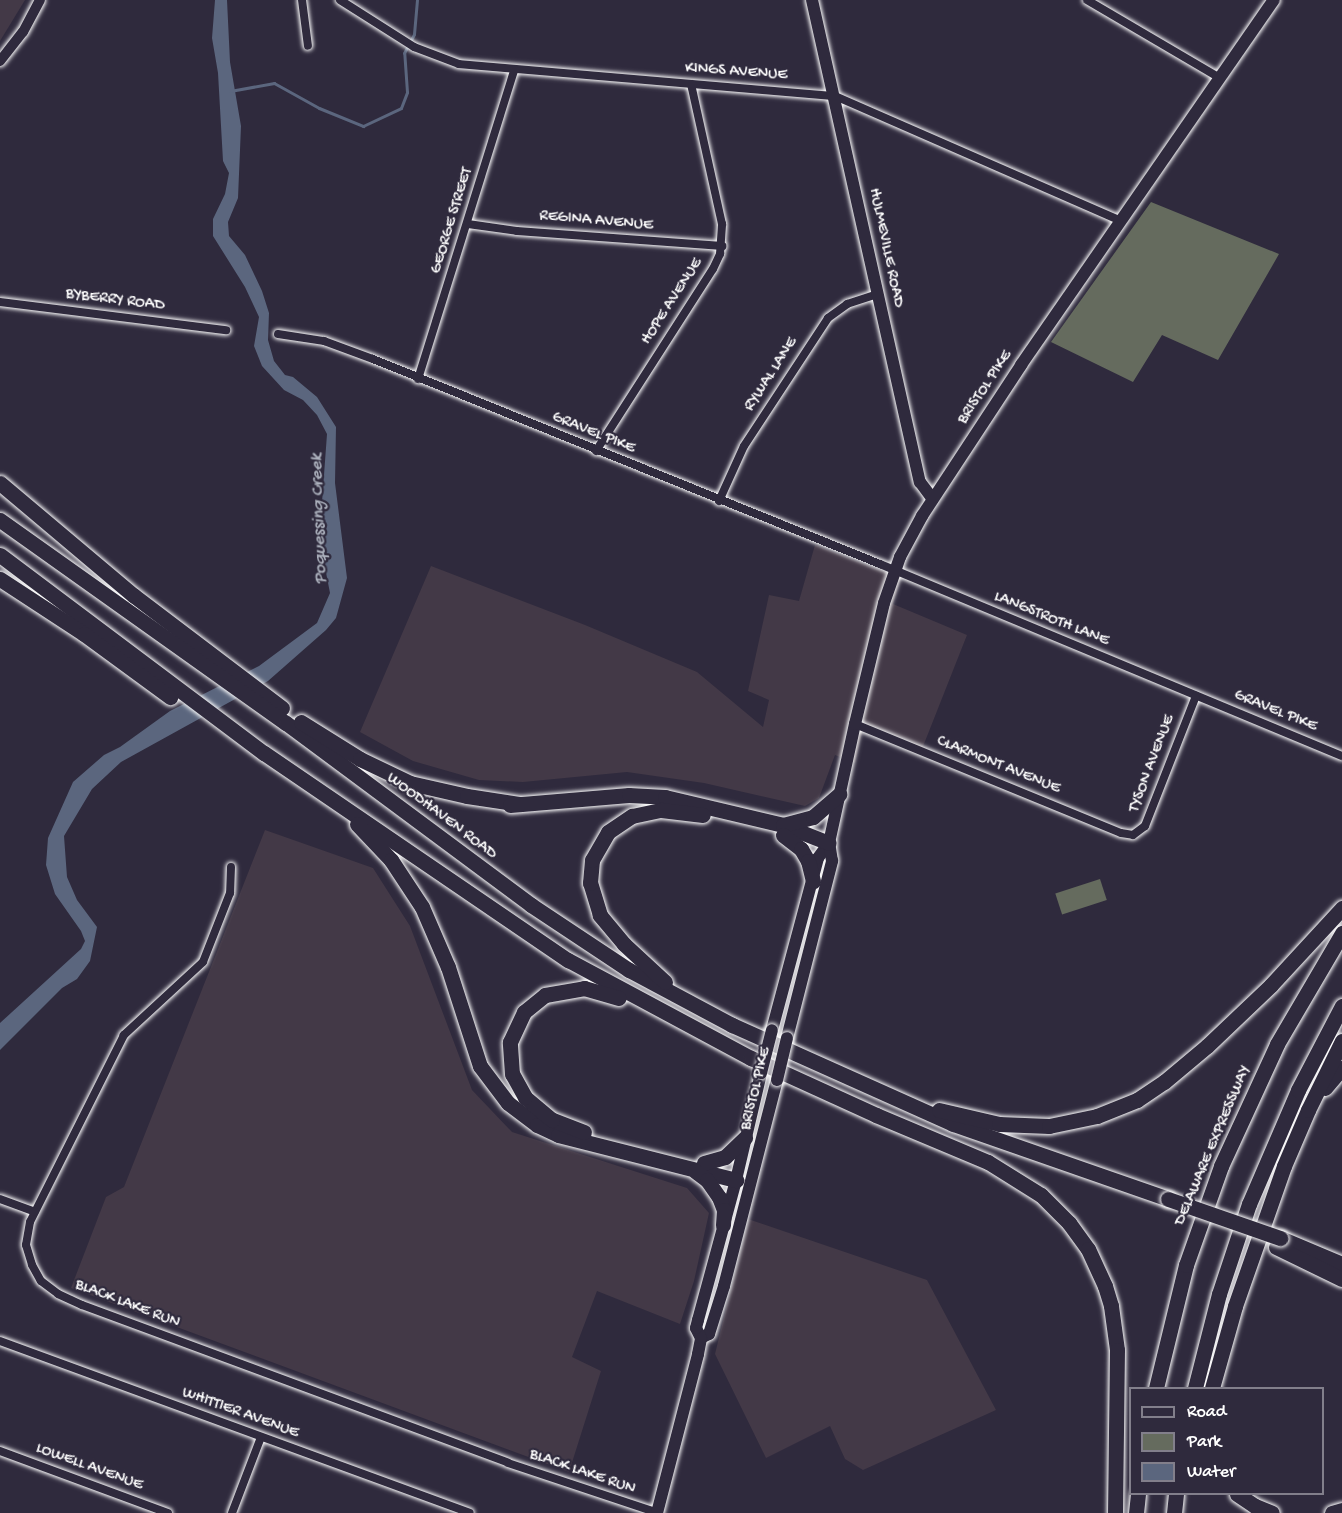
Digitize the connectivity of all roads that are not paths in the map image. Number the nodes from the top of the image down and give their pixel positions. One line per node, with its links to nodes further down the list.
1 (40, 0): 8 (street)
2 (302, 0): 7 (street)
3 (340, 0): 9 (street, KINGS AVENUE)
4 (812, 0): 12 (main road, HULMEVILLE ROAD)
5 (1086, 0): 10 (street)
6 (1274, 0): 10 (main road, BRISTOL PIKE)
7 (308, 46)
8 (0, 61)
9 (514, 70): 11 (street, KINGS AVENUE); 14 (street, GEORGE STREET)
10 (1220, 78): 13 (main road, BRISTOL PIKE)
11 (691, 84): 12 (street, KINGS AVENUE); 15 (street, HOPE AVENUE)
12 (835, 96): 13 (street, KINGS AVENUE); 16 (main road, HULMEVILLE ROAD)
13 (1121, 221): 23 (main road, BRISTOL PIKE)
14 (468, 224): 15 (street, REGINA AVENUE); 20 (street, GEORGE STREET)
15 (722, 246): 21 (street, HOPE AVENUE)
16 (878, 294): 23 (main road, HULMEVILLE ROAD); 24 (street, RYWAL LANE)
17 (0, 302): 18 (street, BYBERRY ROAD)
18 (226, 330)
19 (278, 334): 20 (street, GRAVEL PIKE)
20 (418, 379): 21 (street, GRAVEL PIKE)
21 (596, 451): 24 (street, GRAVEL PIKE)
22 (0, 483): 31 (highway)
23 (933, 499): 29 (main road, BRISTOL PIKE)
24 (719, 501): 29 (street, GRAVEL PIKE)
25 (0, 512): 28 (highway)
26 (0, 520): 28 (highway, WOODHAVEN ROAD)
27 (0, 555): 34 (highway)
28 (57, 560): 31 (highway, WOODHAVEN ROAD)
29 (895, 571): 33 (street, LANGSTROTH LANE); 37 (main road, BRISTOL PIKE)
30 (0, 579): 34 (highway)
31 (227, 675): 32 (highway, WOODHAVEN ROAD)
32 (252, 693): 36 (highway, WOODHAVEN ROAD); 41 (highway)
33 (1196, 696): 39 (street, GRAVEL PIKE); 43 (street, TYSON AVENUE)
34 (183, 700): 35 (highway)
35 (209, 719): 38 (highway); 47 (highway)
36 (286, 723): 41 (highway); 51 (highway, WOODHAVEN ROAD)
37 (855, 724): 40 (main road, BRISTOL PIKE); 43 (street, CLARMONT AVENUE)
38 (264, 753): 47 (highway); 52 (highway)
39 (1342, 756)
40 (839, 794): 42 (highway); 44 (main road, BRISTOL PIKE)
41 (520, 804): 42 (highway)
42 (783, 830): 44 (highway); 46 (highway); 51 (highway)
43 (1130, 835)
44 (829, 843): 46 (main road, BRISTOL PIKE); 60 (main road, BRISTOL PIKE, bridge)
45 (231, 867): 63 (street, BLACK LAKE RUN)
46 (813, 880): 58 (main road, BRISTOL PIKE, bridge)
47 (422, 906): 59 (highway)
48 (1342, 908): 56 (highway)
49 (1342, 933): 70 (highway, DELAWARE EXPRESSWAY)
50 (1342, 1006): 71 (highway)
51 (695, 1007): 56 (highway, WOODHAVEN ROAD)
52 (687, 1024): 55 (highway); 59 (highway)
53 (1342, 1041): 57 (highway)
54 (1342, 1068): 57 (highway)
55 (819, 1089): 62 (highway); 83 (highway)
56 (889, 1094): 62 (highway)
57 (1299, 1129): 72 (highway)
58 (745, 1138): 59 (highway); 60 (main road, BRISTOL PIKE)
59 (700, 1167): 60 (highway); 64 (highway)
60 (742, 1177): 64 (main road, BRISTOL PIKE); 68 (main road, BRISTOL PIKE)
61 (0, 1199): 63 (street)
62 (1167, 1204): 65 (highway)
63 (35, 1212): 82 (street, BLACK LAKE RUN)
64 (723, 1226): 68 (main road, BRISTOL PIKE)
65 (1278, 1242): 66 (highway); 67 (highway)
66 (1342, 1264)
67 (1342, 1279)
68 (701, 1338): 82 (main road, BRISTOL PIKE)
69 (0, 1341): 73 (street, WHITTIER AVENUE)
70 (1156, 1387)
71 (1195, 1387)
72 (1213, 1387)
73 (261, 1437): 80 (street); 81 (street, WHITTIER AVENUE)
74 (0, 1451): 79 (street, LOWELL AVENUE)
75 (1138, 1495): 84 (highway)
76 (1176, 1495): 85 (highway)
77 (1238, 1495): 86 (highway)
78 (1342, 1510): 87 (highway)
79 (168, 1513)
80 (232, 1513)
81 (470, 1513)
82 (657, 1513)
83 (1115, 1513)
84 (1136, 1513)
85 (1174, 1513)
86 (1272, 1513)
87 (1332, 1513)

